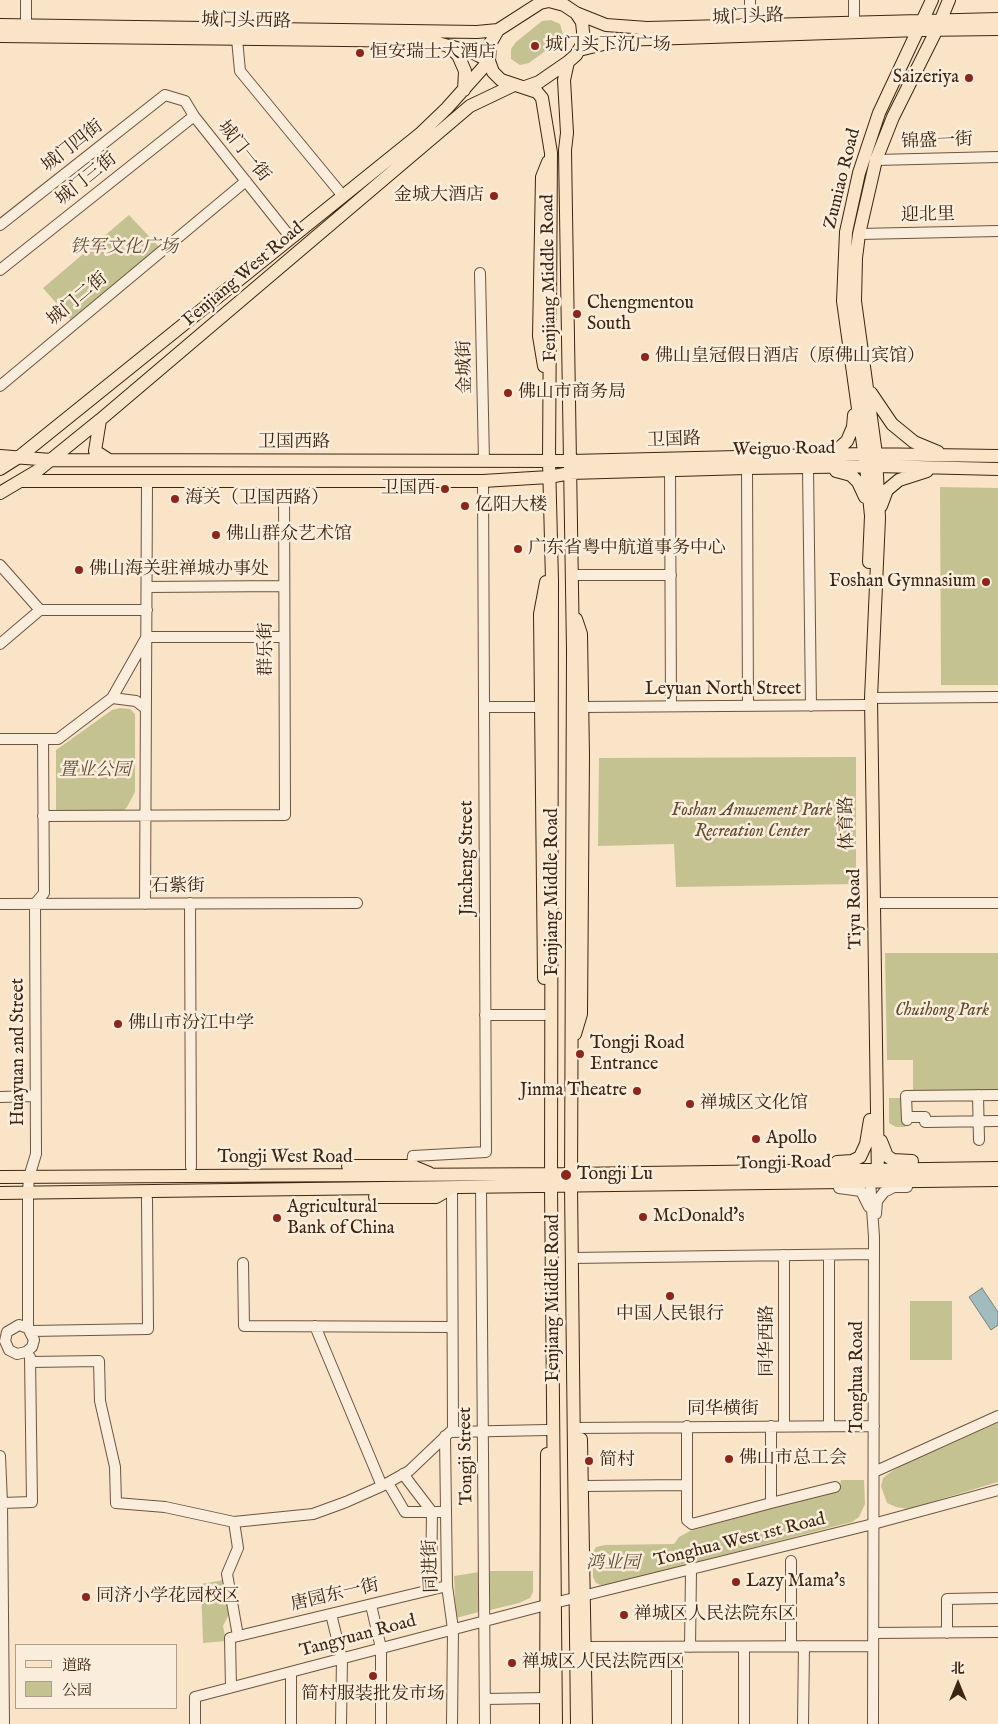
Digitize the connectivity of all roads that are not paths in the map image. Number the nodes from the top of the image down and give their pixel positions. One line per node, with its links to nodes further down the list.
1 (26, 0): 16 (street)
2 (534, 0): 8 (main road)
3 (571, 0): 9 (main road)
4 (750, 0): 15 (street)
5 (854, 0): 11 (street)
6 (932, 0): 12 (main road, Zumiao Road)
7 (949, 0): 13 (main road, Zumiao Road)
8 (522, 13): 9 (main road); 18 (main road)
9 (576, 13): 15 (main road, 城门头路); 22 (main road)
10 (998, 19): 13 (main road)
11 (854, 21): 12 (main road, 城门头路); 15 (main road, 城门头路)
12 (921, 24): 13 (main road); 22 (main road, 城门头路); 41 (main road, Zumiao Road)
13 (939, 24): 17 (main road); 30 (main road, Zumiao Road)
14 (0, 25): 16 (main road, 城门头西路)
15 (750, 25)
16 (26, 26): 18 (main road, 城门头西路)
17 (998, 29)
18 (498, 30): 23 (main road)
19 (0, 36): 20 (main road, 城门头西路)
20 (237, 39): 21 (main road, 城门头西路); 32 (street)
21 (448, 46): 23 (main road, 城门头西路); 26 (main road)
22 (579, 50): 24 (main road)
23 (488, 61): 25 (main road); 26 (main road, Fenjiang West Road)
24 (568, 62): 25 (main road); 53 (main road, Fenjiang Middle Road)
25 (518, 86): 42 (main road, Fenjiang West Road); 49 (main road, Fenjiang Middle Road)
26 (464, 90): 32 (main road, Fenjiang West Road)
27 (165, 95): 28 (street, 城门一街); 33 (street, 城门四街)
28 (194, 116): 31 (street, 城门一街); 37 (street, 城门三街)
29 (998, 157): 30 (street, 锦盛一街)
30 (876, 160): 35 (main road, Zumiao Road)
31 (246, 181): 36 (street, 城门一街); 40 (street, 城门二街)
32 (344, 196): 36 (main road, Fenjiang West Road)
33 (0, 225)
34 (998, 231): 35 (street, 迎北里)
35 (859, 234): 39 (main road, Zumiao Road)
36 (291, 238): 44 (main road, Fenjiang West Road)
37 (0, 270)
38 (480, 273): 48 (street, 金城街)
39 (866, 385): 47 (main road, Zumiao Road); 50 (main road)
40 (0, 386)
41 (855, 398): 47 (main road, Zumiao Road); 52 (main road)
42 (100, 420): 45 (main road, Fenjiang West Road); 46 (main road)
43 (998, 456): 50 (main road)
44 (18, 457): 45 (main road, 卫国西路); 51 (main road, Fenjiang West Road)
45 (51, 460): 46 (main road, 卫国西路); 58 (main road, Fenjiang West Road)
46 (109, 460): 48 (main road, 卫国西路)
47 (871, 460): 50 (main road, Weiguo Road); 52 (main road, Weiguo Road); 65 (main road)
48 (484, 461): 49 (main road, 卫国西路)
49 (549, 461): 53 (main road, 卫国西路); 57 (main road, Fenjiang Middle Road)
50 (945, 461): 55 (main road); 65 (main road)
51 (1, 463): 58 (main road)
52 (810, 463): 53 (main road, 卫国路); 54 (main road, Weiguo Road); 65 (main road); 85 (street)
53 (570, 467): 56 (main road, Weiguo Road); 57 (main road); 68 (main road, Fenjiang Middle Road)
54 (747, 468): 56 (main road, Weiguo Road); 84 (street)
55 (998, 469)
56 (670, 470): 69 (street)
57 (550, 477): 60 (main road); 66 (main road, Fenjiang Middle Road)
58 (20, 481): 59 (main road); 63 (main road, Fenjiang West Road)
59 (38, 481): 61 (main road); 64 (main road)
60 (483, 481): 62 (main road); 86 (street, Jincheng Street)
61 (147, 482): 62 (main road); 71 (street)
62 (284, 482): 70 (street, 群乐街)
63 (0, 493)
64 (0, 502)
65 (876, 520): 82 (main road, Tiyu Road)
66 (551, 554): 87 (main road); 104 (main road, Fenjiang Middle Road)
67 (0, 565): 73 (street)
68 (572, 575): 69 (street); 72 (main road, Fenjiang Middle Road)
69 (670, 575): 83 (street)
70 (283, 586): 71 (street); 76 (street, 群乐街)
71 (147, 587): 74 (street)
72 (572, 603): 88 (main road); 103 (main road, Fenjiang Middle Road)
73 (40, 610): 74 (street); 77 (street)
74 (146, 610): 75 (street)
75 (146, 637): 76 (street); 78 (street); 79 (street)
76 (283, 637): 93 (street, 群乐街)
77 (0, 644)
78 (126, 672): 79 (street); 81 (street)
79 (146, 678): 89 (street)
80 (998, 697): 82 (street, Leyuan North Street)
81 (112, 698): 89 (street); 91 (street)
82 (868, 702): 85 (street, Leyuan North Street); 96 (main road, Tiyu Road); 109 (main road, 体育路)
83 (672, 706): 84 (street, Leyuan North Street); 88 (street, Leyuan North Street)
84 (748, 706): 85 (street, Leyuan North Street)
85 (811, 706)
86 (484, 707): 87 (street); 101 (street, Jincheng Street)
87 (541, 707): 102 (main road)
88 (582, 707): 103 (main road)
89 (145, 708): 93 (street)
90 (0, 739): 91 (street)
91 (43, 739): 92 (street)
92 (43, 816): 93 (street); 99 (street)
93 (145, 816): 100 (street)
94 (190, 903): 95 (street, 石紫街); 100 (street, 石紫街); 118 (street)
95 (357, 903)
96 (874, 903): 97 (street); 109 (main road, Tiyu Road)
97 (998, 903)
98 (0, 904): 99 (street, 石紫街)
99 (35, 904): 100 (street, 石紫街); 107 (street, Huayuan 2nd Street)
100 (145, 904)
101 (485, 1015): 102 (street); 116 (street, Jincheng Street)
102 (544, 1015): 104 (main road)
103 (571, 1049): 131 (main road, Fenjiang Middle Road)
104 (552, 1050): 130 (main road, Fenjiang Middle Road)
105 (978, 1095): 106 (street); 110 (street); 110 (street)
106 (998, 1095)
107 (35, 1096): 108 (street); 122 (street, Huayuan 2nd Street)
108 (0, 1097)
109 (873, 1120): 114 (main road); 115 (main road); 128 (main road, Tiyu Road)
110 (978, 1121): 111 (street); 112 (street)
111 (998, 1121)
112 (979, 1140)
113 (998, 1160): 114 (main road)
114 (917, 1161): 121 (main road)
115 (822, 1162): 123 (main road); 127 (main road)
116 (412, 1166): 117 (main road); 126 (main road)
117 (270, 1167): 118 (main road); 124 (main road); 125 (main road)
118 (191, 1168): 122 (main road)
119 (998, 1168): 121 (main road, Tongji Road)
120 (0, 1169): 122 (main road)
121 (906, 1169): 128 (main road, Tongji Road)
122 (30, 1173): 124 (main road, Tongji West Road); 129 (main road, Tongji West Road); 139 (street, Huayuan 2nd Street)
123 (645, 1173): 127 (main road, Tongji Road); 131 (main road, Tongji Road)
124 (244, 1175): 125 (main road, Tongji West Road)
125 (291, 1175): 126 (main road, Tongji West Road)
126 (434, 1175): 130 (main road, Tongji West Road)
127 (839, 1175): 128 (main road, Tongji Road); 133 (main road, Tongji Road); 137 (main road)
128 (874, 1175): 132 (main road, Tongji Road); 142 (street, Tiyu Road)
129 (0, 1177)
130 (551, 1180): 131 (main road, Tongji West Road); 136 (main road, Tongji West Road); 149 (main road, Fenjiang Middle Road)
131 (571, 1180): 133 (main road, Tongji Road); 147 (main road, Fenjiang Middle Road)
132 (998, 1180)
133 (608, 1184): 137 (main road)
134 (915, 1187): 142 (street)
135 (452, 1188): 136 (main road, Tongji West Road); 139 (main road, Tongji West Road); 140 (main road); 151 (street, 同进街)
136 (481, 1188): 164 (street, Tongji Street)
137 (822, 1188): 143 (street)
138 (0, 1193): 139 (main road, Tongji West Road)
139 (28, 1196): 140 (main road); 141 (main road); 152 (street, Huayuan 2nd Street)
140 (147, 1199): 152 (street)
141 (0, 1200)
142 (874, 1201): 143 (street, Tonghua Road)
143 (874, 1237): 144 (street, Tonghua Road)
144 (874, 1254): 145 (street); 161 (street, Tonghua Road)
145 (828, 1255): 146 (street); 160 (street)
146 (784, 1256): 147 (street); 159 (street, 同华西路)
147 (572, 1258): 162 (main road, Fenjiang Middle Road)
148 (243, 1263): 150 (street)
149 (553, 1301): 163 (main road); 187 (main road, Fenjiang Middle Road)
150 (315, 1326): 151 (street); 169 (street)
151 (451, 1327): 165 (street, 同进街)
152 (30, 1330): 153 (street); 154 (street)
153 (30, 1350): 154 (street); 155 (street)
154 (4, 1352)
155 (30, 1362): 174 (street); 178 (street)
156 (998, 1416): 167 (street)
157 (686, 1426): 158 (street, 同华横街); 162 (street, 同华横街); 170 (street)
158 (771, 1426): 159 (street, 同华横街); 175 (street)
159 (784, 1426): 160 (street, 同华横街)
160 (830, 1426): 161 (street, 同华横街)
161 (874, 1426): 167 (street, Tonghua Road)
162 (577, 1428): 171 (main road); 184 (main road, Fenjiang Middle Road)
163 (547, 1430): 164 (street); 187 (main road)
164 (483, 1432): 165 (street); 189 (street, Tongji Street)
165 (449, 1434): 168 (street); 177 (street, 同进街)
166 (0, 1456): 174 (street)
167 (874, 1472): 179 (street, Tonghua Road)
168 (403, 1474): 169 (street); 176 (street)
169 (385, 1485): 176 (street); 178 (street)
170 (686, 1485): 171 (street); 175 (street)
171 (584, 1486): 184 (main road)
172 (835, 1486): 175 (street)
173 (998, 1490): 179 (street, Tonghua West 1st Road)
174 (2, 1503): 208 (street)
175 (771, 1503)
176 (432, 1512): 177 (street); 183 (street)
177 (446, 1512): 182 (street, 同进街)
178 (234, 1522): 194 (street)
179 (873, 1524): 181 (street, Tonghua West 1st Road); 192 (street, Tonghua Road)
180 (791, 1561): 195 (street)
181 (691, 1571): 184 (street, Tonghua West 1st Road); 200 (street)
182 (448, 1586): 183 (street, 唐园东一街); 190 (street, 同进街)
183 (431, 1590): 186 (street, 唐园东一街)
184 (580, 1598): 187 (street, Tonghua West 1st Road); 198 (main road); 217 (main road, Fenjiang Middle Road)
185 (998, 1598): 193 (street)
186 (372, 1604): 188 (street, 唐园东一街); 202 (street)
187 (551, 1604): 189 (street, Tangyuan Road); 206 (main road); 216 (main road, Fenjiang Middle Road)
188 (332, 1614): 194 (street, 唐园东一街); 203 (street)
189 (485, 1622): 190 (street, Tangyuan Road); 207 (street, Tongji Street)
190 (452, 1629): 202 (street, Tangyuan Road); 213 (street, 同进街)
191 (998, 1632): 193 (street)
192 (873, 1633): 193 (street); 197 (street, Tonghua Road)
193 (947, 1633)
194 (234, 1637): 205 (street)
195 (791, 1646): 196 (street); 201 (street)
196 (804, 1646): 197 (street); 221 (street)
197 (873, 1646): 222 (street, Tonghua Road)
198 (586, 1647): 199 (street); 218 (main road)
199 (677, 1647): 200 (street); 219 (street)
200 (690, 1647): 201 (street)
201 (744, 1647): 220 (street)
202 (381, 1648): 203 (street, Tangyuan Road); 212 (street)
203 (342, 1658): 204 (street, Tangyuan Road); 211 (street)
204 (292, 1672): 205 (street, Tangyuan Road); 210 (street)
205 (231, 1687): 209 (street, Tangyuan Road)
206 (546, 1698): 207 (street); 215 (main road)
207 (485, 1699): 214 (street, Tongji Street)
208 (4, 1724)
209 (195, 1724)
210 (291, 1724)
211 (341, 1724)
212 (381, 1724)
213 (452, 1724)
214 (485, 1724)
215 (546, 1724)
216 (556, 1724)
217 (577, 1724)
218 (586, 1724)
219 (677, 1724)
220 (744, 1724)
221 (804, 1724)
222 (873, 1724)

